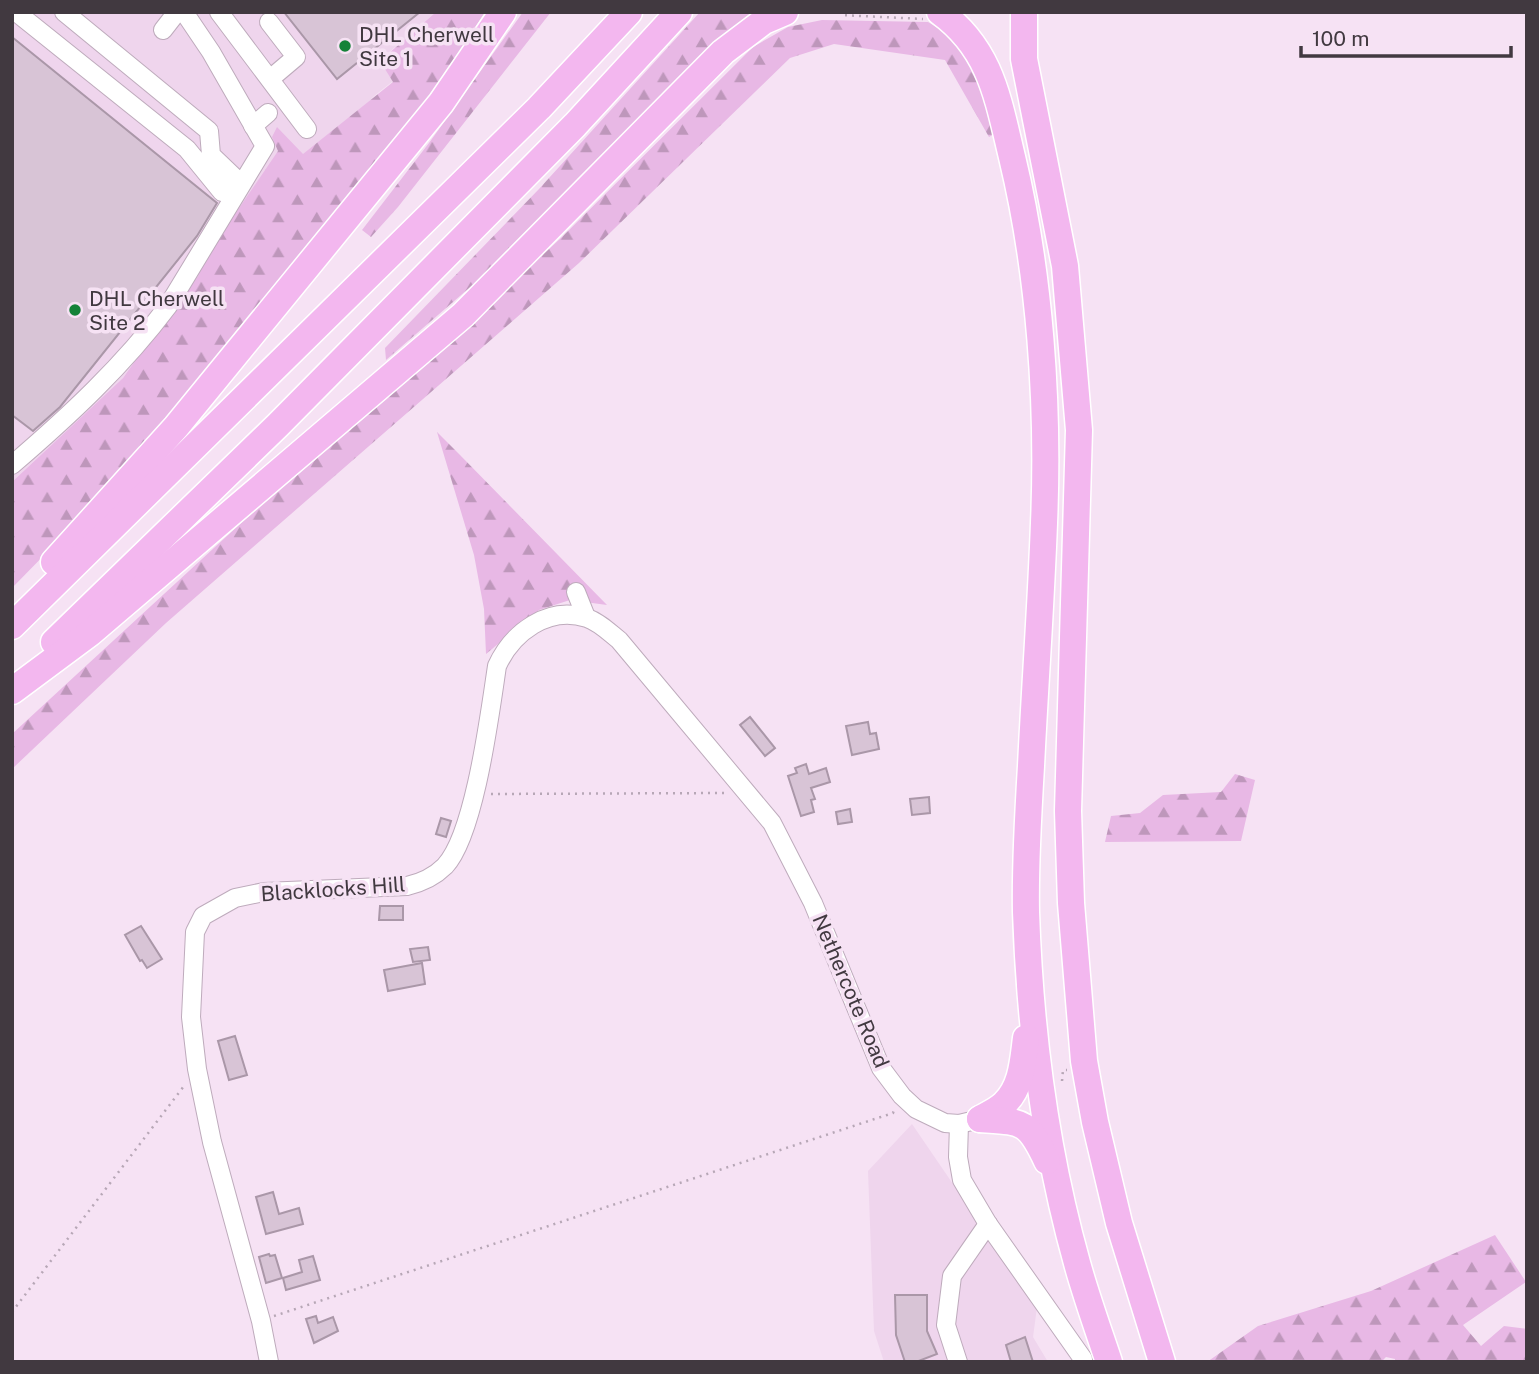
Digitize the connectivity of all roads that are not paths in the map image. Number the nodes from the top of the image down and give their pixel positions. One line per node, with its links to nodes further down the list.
1 (16, 12): 2 (street)
2 (64, 12)
3 (177, 12): 13 (street)
4 (184, 12): 16 (street)
5 (219, 12): 14 (street)
6 (503, 12): 21 (highway)
7 (629, 12): 22 (highway)
8 (679, 12): 23 (highway)
9 (785, 12): 24 (highway)
10 (1024, 12): 29 (highway)
11 (931, 15): 25 (highway)
12 (269, 22): 14 (street)
13 (163, 30)
14 (270, 79): 17 (street)
15 (268, 113): 16 (street)
16 (253, 126): 18 (street)
17 (307, 129)
18 (12, 464)
19 (576, 592): 20 (street)
20 (586, 617): 26 (street, Nethercote Road); 31 (street, Blacklocks Hill)
21 (12, 620)
22 (12, 626)
23 (12, 682)
24 (12, 691)
25 (1030, 989): 26 (highway); 27 (highway)
26 (969, 1122): 27 (highway); 28 (street)
27 (1058, 1185): 30 (highway)
28 (988, 1224): 30 (street); 32 (street)
29 (1128, 1257): 33 (highway); 34 (highway)
30 (1096, 1361)
31 (269, 1362)
32 (958, 1362)
33 (1162, 1362)
34 (1170, 1362)

